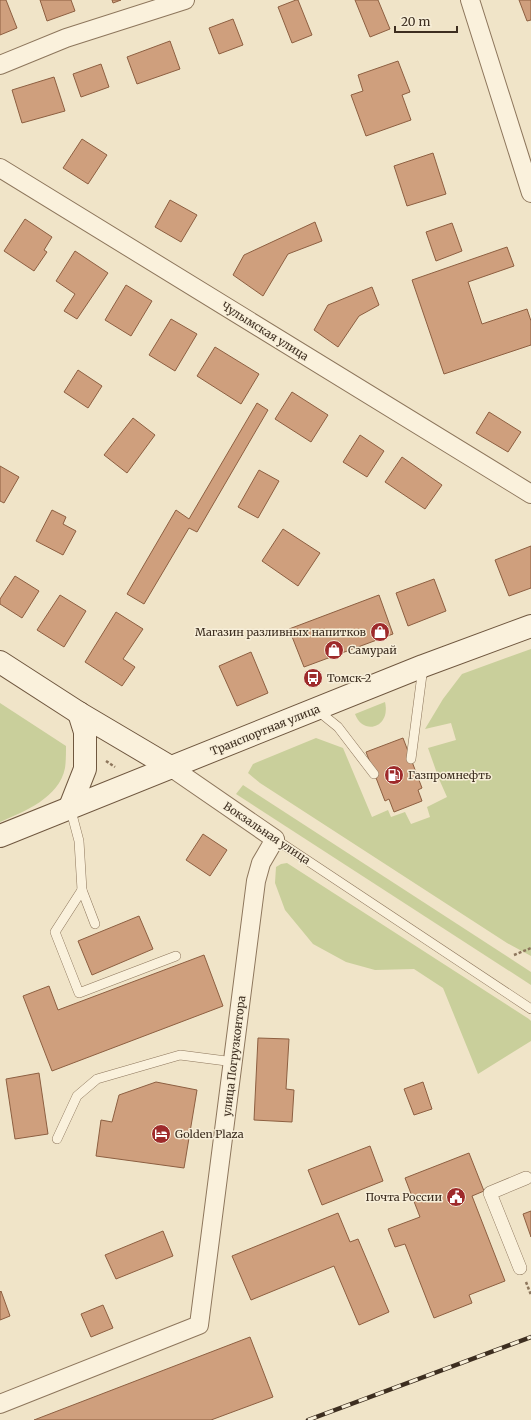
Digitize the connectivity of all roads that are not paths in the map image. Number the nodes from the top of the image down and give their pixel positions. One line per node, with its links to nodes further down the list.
1 (185, 0): 3 (street)
2 (470, 0): 5 (street)
3 (0, 66)
4 (0, 168): 6 (street, Чулымская улица)
5 (531, 193)
6 (531, 494)
7 (531, 626): 9 (main road, Транспортная улица)
8 (0, 662): 11 (main road, Вокзальная улица)
9 (423, 666): 10 (main road, Транспортная улица); 12 (lane)
10 (316, 709): 13 (main road, Транспортная улица); 14 (lane)
11 (80, 713): 13 (main road, Вокзальная улица); 15 (main road)
12 (411, 759)
13 (172, 768): 15 (main road, Транспортная улица); 17 (street, Вокзальная улица)
14 (374, 774)
15 (70, 808): 16 (main road, Транспортная улица); 18 (lane)
16 (0, 836)
17 (275, 838): 21 (lane, Вокзальная улица); 22 (street, улица Погрузконтора)
18 (82, 890): 19 (lane); 20 (lane)
19 (95, 924)
20 (176, 956)
21 (531, 1009)
22 (234, 1062): 23 (lane); 26 (street, улица Погрузконтора)
23 (57, 1139)
24 (526, 1178): 25 (street)
25 (520, 1268)
26 (0, 1404)

